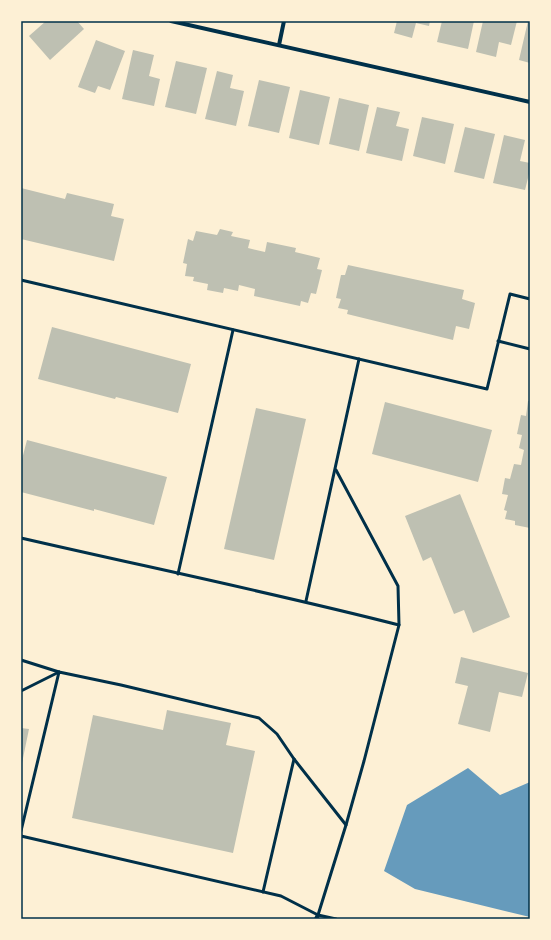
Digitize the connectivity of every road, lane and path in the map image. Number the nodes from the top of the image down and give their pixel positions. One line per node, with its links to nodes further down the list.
1 (171, 21): 3 (street)
2 (284, 21): 3 (street)
3 (279, 45): 4 (street)
4 (530, 102)
5 (21, 280): 7 (lane)
6 (530, 299): 8 (lane)
7 (233, 330): 10 (lane); 13 (lane)
8 (498, 341): 9 (lane); 10 (lane)
9 (530, 349)
10 (359, 359): 11 (lane)
11 (336, 470): 14 (lane); 15 (lane)
12 (21, 538): 13 (lane)
13 (178, 574): 14 (lane)
14 (306, 601): 15 (lane)
15 (399, 625): 20 (lane)
16 (21, 660): 17 (lane)
17 (60, 672): 18 (lane); 19 (lane); 21 (lane)
18 (21, 691)
19 (294, 759): 20 (lane); 23 (lane)
20 (346, 825): 24 (lane)
21 (21, 831)
22 (21, 836): 23 (lane)
23 (264, 892): 24 (lane)
24 (317, 918): 25 (lane)
25 (336, 919)

